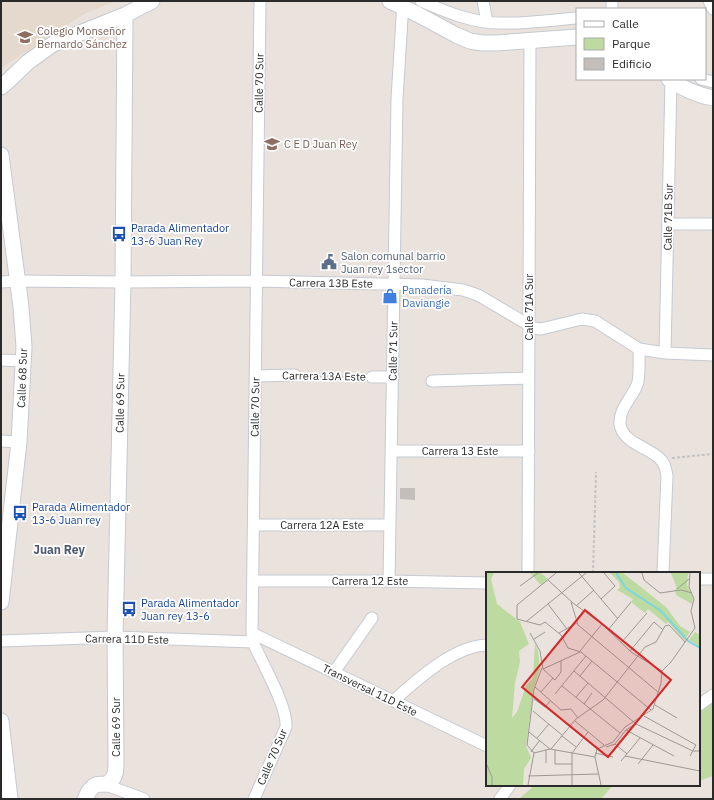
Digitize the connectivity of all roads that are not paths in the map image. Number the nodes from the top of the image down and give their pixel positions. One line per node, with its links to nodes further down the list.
1 (152, 1): 8 (street)
2 (260, 1): 20 (street, Calle 70 Sur)
3 (421, 1): 10 (street)
4 (483, 1): 10 (street)
5 (708, 1): 7 (street)
6 (399, 3): 12 (street); 23 (street, Calle 71 Sur)
7 (713, 9)
8 (125, 15): 14 (street); 22 (street, Calle 69 Sur)
9 (576, 18): 10 (street)
10 (487, 22)
11 (576, 37): 12 (street)
12 (530, 41): 24 (street, Calle 71A Sur)
13 (670, 80): 15 (street); 17 (street, Calle 71B Sur)
14 (1, 87)
15 (713, 98)
16 (1, 154): 19 (street, Calle 68 Sur)
17 (668, 224): 18 (street); 26 (street, Calle 71B Sur)
18 (713, 224)
19 (17, 281): 21 (street, Carrera 13B Este); 22 (street, Carrera 13B Este); 29 (street, Calle 68 Sur)
20 (256, 281): 22 (street, Carrera 13B Este); 23 (street, Carrera 13B Este); 31 (street, Calle 70 Sur)
21 (1, 282)
22 (123, 282): 52 (street, Calle 69 Sur)
23 (394, 285): 24 (street, Carrera 13B Este); 33 (street, Calle 71 Sur)
24 (529, 326): 25 (street); 34 (street, Calle 71A Sur)
25 (639, 348): 26 (street); 43 (street)
26 (665, 353): 27 (street)
27 (713, 355)
28 (1, 360): 29 (street)
29 (24, 361): 37 (street, Calle 68 Sur)
30 (296, 375): 31 (street, Carrera 13A Este)
31 (255, 376): 41 (street, Calle 70 Sur)
32 (372, 377): 33 (street, Carrera 13A Este)
33 (393, 377): 38 (street, Calle 71 Sur)
34 (529, 378): 35 (street); 39 (street, Calle 71A Sur)
35 (432, 381)
36 (1, 442): 37 (street)
37 (19, 442): 44 (street, Calle 68 Sur)
38 (391, 451): 39 (street, Carrera 13 Este); 40 (street, Calle 71 Sur)
39 (529, 451): 42 (street, Calle 71A Sur)
40 (390, 524): 41 (street, Carrera 12A Este); 48 (street, Calle 71 Sur)
41 (254, 525): 47 (street, Calle 70 Sur)
42 (528, 572)
43 (663, 572)
44 (3, 576): 50 (street, Calle 68 Sur)
45 (713, 579): 46 (street)
46 (700, 580)
47 (253, 581): 48 (street, Carrera 12 Este); 53 (street, Calle 70 Sur)
48 (389, 581): 49 (street, Carrera 12 Este)
49 (486, 583)
50 (1, 602)
51 (372, 618): 56 (street)
52 (115, 637): 53 (street, Carrera 11D Este); 54 (street, Carrera 11D Este); 62 (street, Calle 69 Sur)
53 (253, 638): 56 (street, Transversal 11D Este); 67 (street, Calle 70 Sur)
54 (1, 641)
55 (486, 645): 58 (street)
56 (334, 672): 58 (street, Transversal 11D Este)
57 (713, 695): 59 (street)
58 (393, 701): 61 (street, Transversal 11D Este)
59 (700, 704)
60 (1, 721): 64 (street)
61 (486, 746)
62 (103, 784): 65 (street, Calle 69 Sur); 66 (street)
63 (509, 786): 68 (street)
64 (10, 799)
65 (85, 799)
66 (144, 799)
67 (254, 799)
68 (500, 799)

